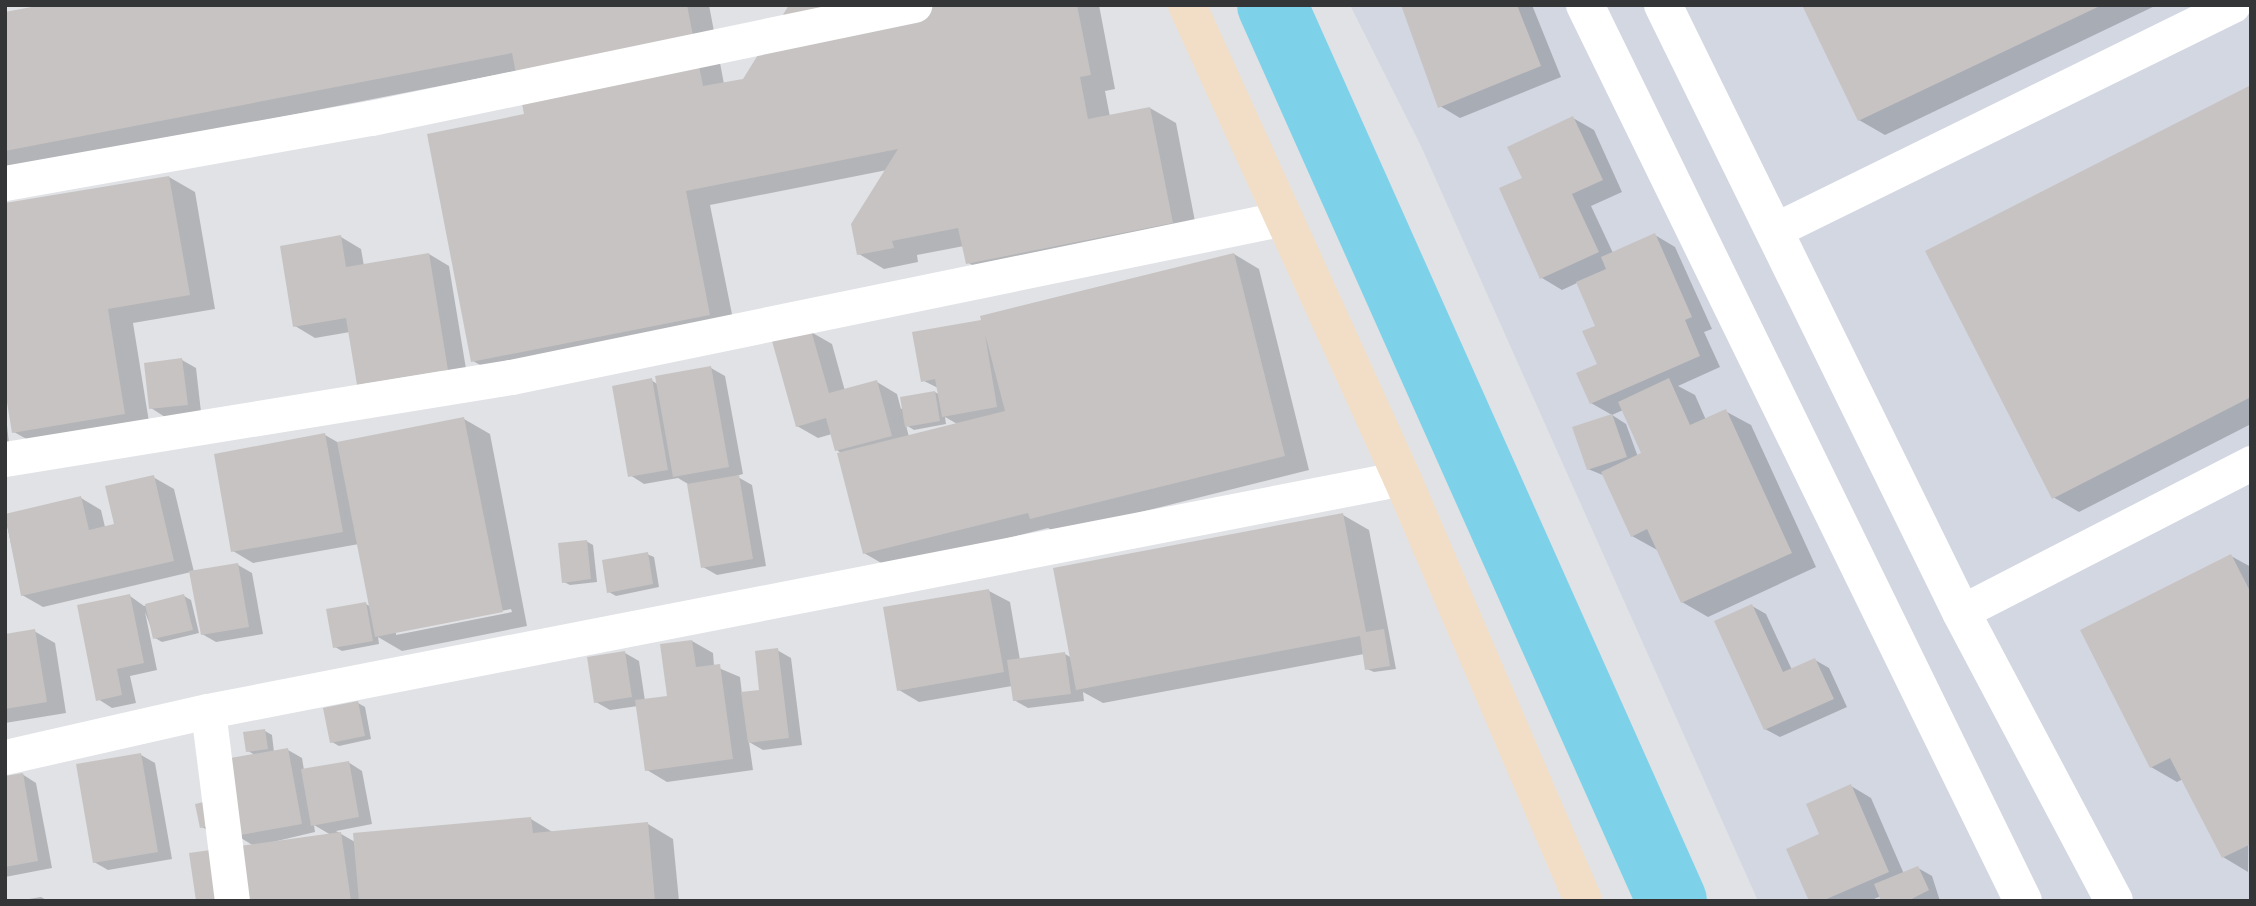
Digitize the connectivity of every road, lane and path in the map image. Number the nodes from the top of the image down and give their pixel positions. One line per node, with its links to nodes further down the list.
1 (914, 5): 6 (street)
2 (1187, 5): 7 (main road)
3 (1585, 5): 17 (street)
4 (1663, 5): 8 (street)
5 (2233, 5): 8 (street)
6 (5, 183)
7 (1284, 218): 9 (street); 11 (main road)
8 (1775, 230): 12 (street)
9 (5, 459)
10 (2251, 463): 12 (street)
11 (1402, 478): 13 (street); 16 (main road)
12 (1961, 612): 18 (street)
13 (208, 711): 14 (street); 15 (street)
14 (5, 757)
15 (232, 901)
16 (1583, 901)
17 (2023, 901)
18 (2114, 901)

